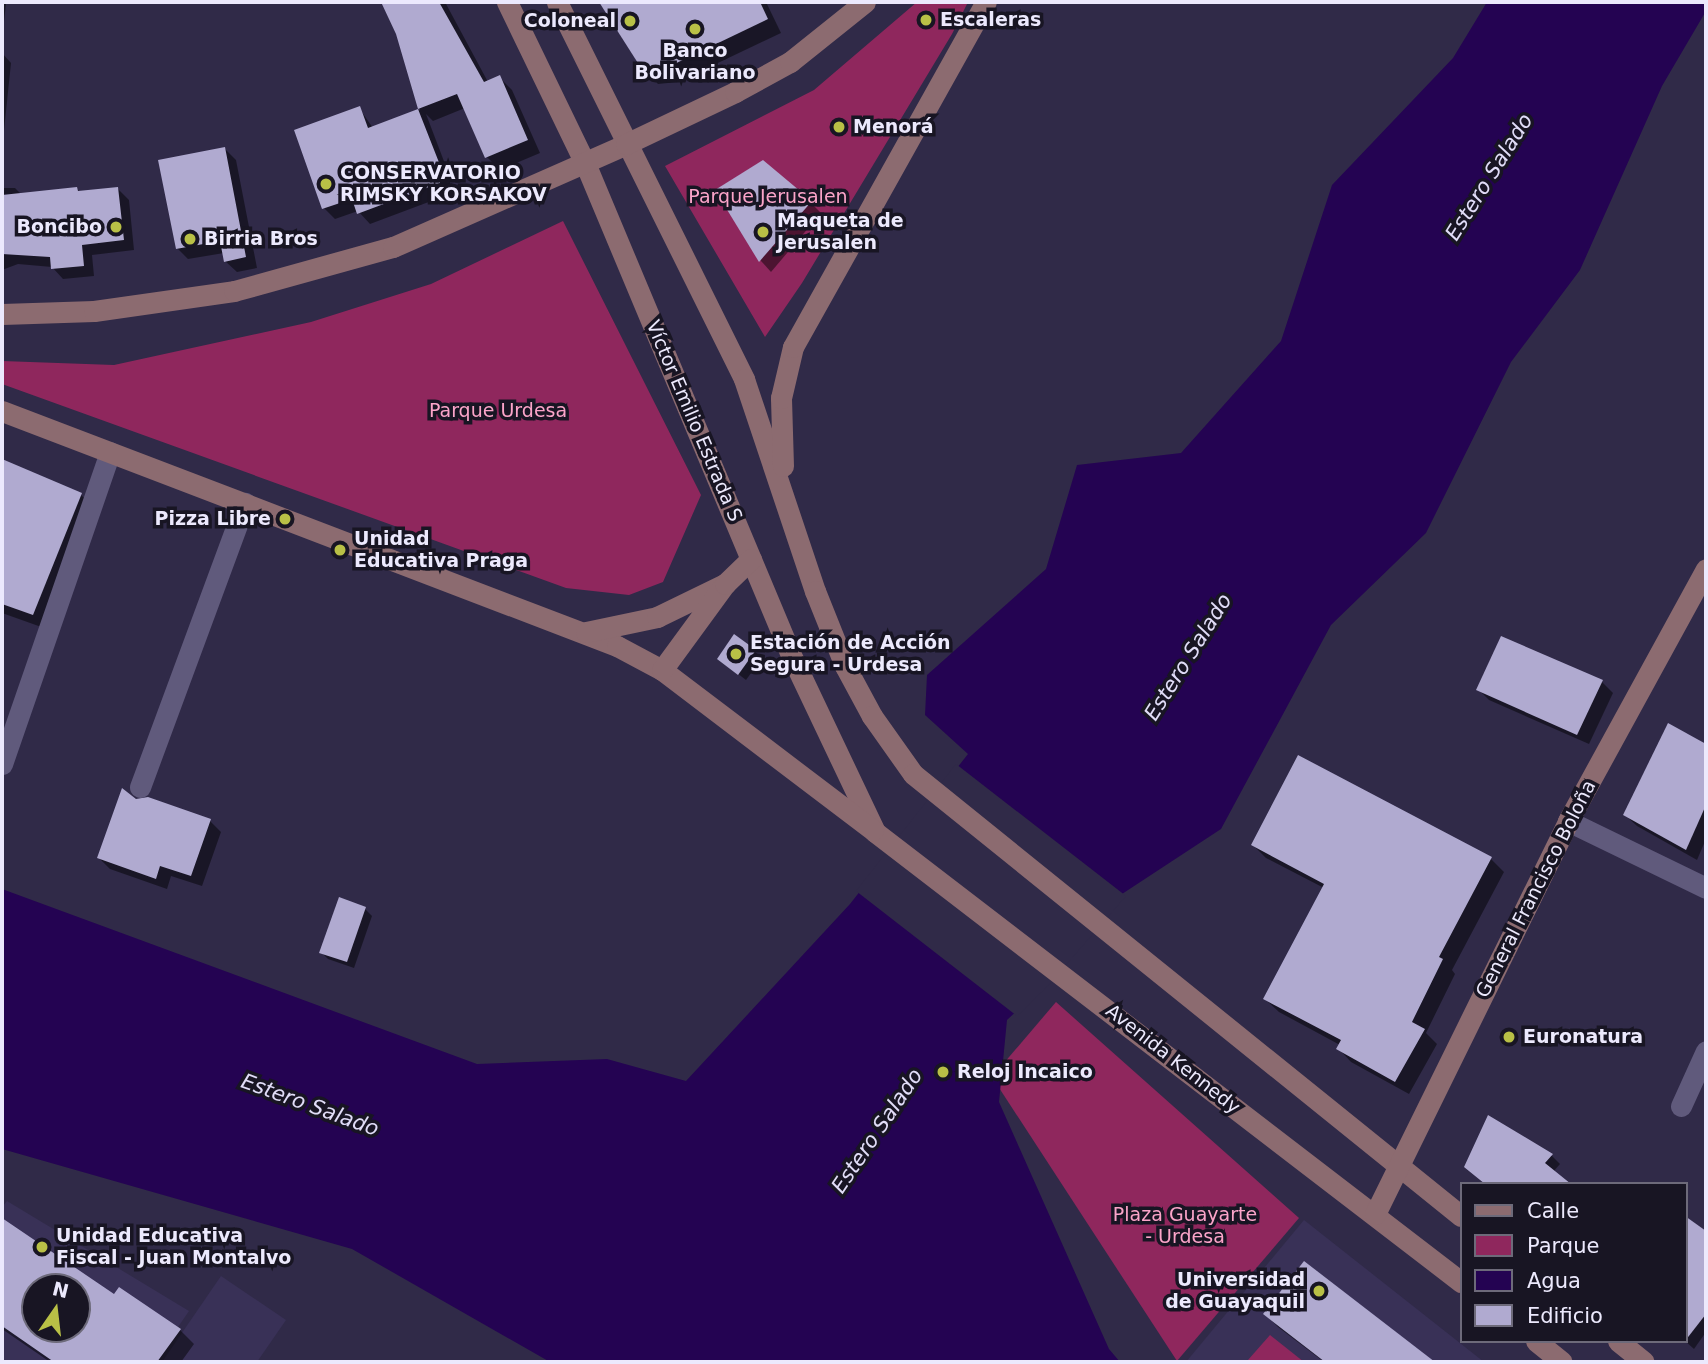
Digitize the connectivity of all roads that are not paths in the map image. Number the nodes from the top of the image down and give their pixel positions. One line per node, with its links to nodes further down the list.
1 (507, 2): 6 (main road, Víctor Emilio Estrada S)
2 (557, 2): 5 (main road)
3 (865, 2): 5 (main road)
4 (986, 2): 11 (main road)
5 (626, 144): 6 (main road); 11 (main road)
6 (585, 163): 7 (main road); 12 (main road, Víctor Emilio Estrada S)
7 (2, 314)
8 (2, 411): 9 (main road, Avenida Kennedy)
9 (110, 452): 10 (main road, Avenida Kennedy); 17 (street)
10 (246, 503): 15 (main road, Avenida Kennedy); 18 (street)
11 (791, 513): 24 (main road)
12 (751, 559): 14 (main road); 20 (main road, Víctor Emilio Estrada S)
13 (1704, 580): 19 (main road, General Francisco Boloña)
14 (725, 584): 15 (main road); 16 (main road)
15 (586, 632): 16 (main road, Avenida Kennedy)
16 (662, 670): 20 (main road, Avenida Kennedy)
17 (2, 764)
18 (140, 787)
19 (1568, 821): 21 (street); 24 (main road, General Francisco Boloña)
20 (879, 835): 25 (main road, Avenida Kennedy)
21 (1706, 888)
22 (1706, 1051): 23 (street)
23 (1681, 1106)
24 (1400, 1166): 25 (main road, General Francisco Boloña); 26 (main road)
25 (1376, 1214): 27 (main road, Avenida Kennedy)
26 (1460, 1215)
27 (1460, 1281)
28 (1538, 1343): 30 (main road)
29 (1620, 1343): 31 (main road)
30 (1562, 1362)
31 (1644, 1362)

